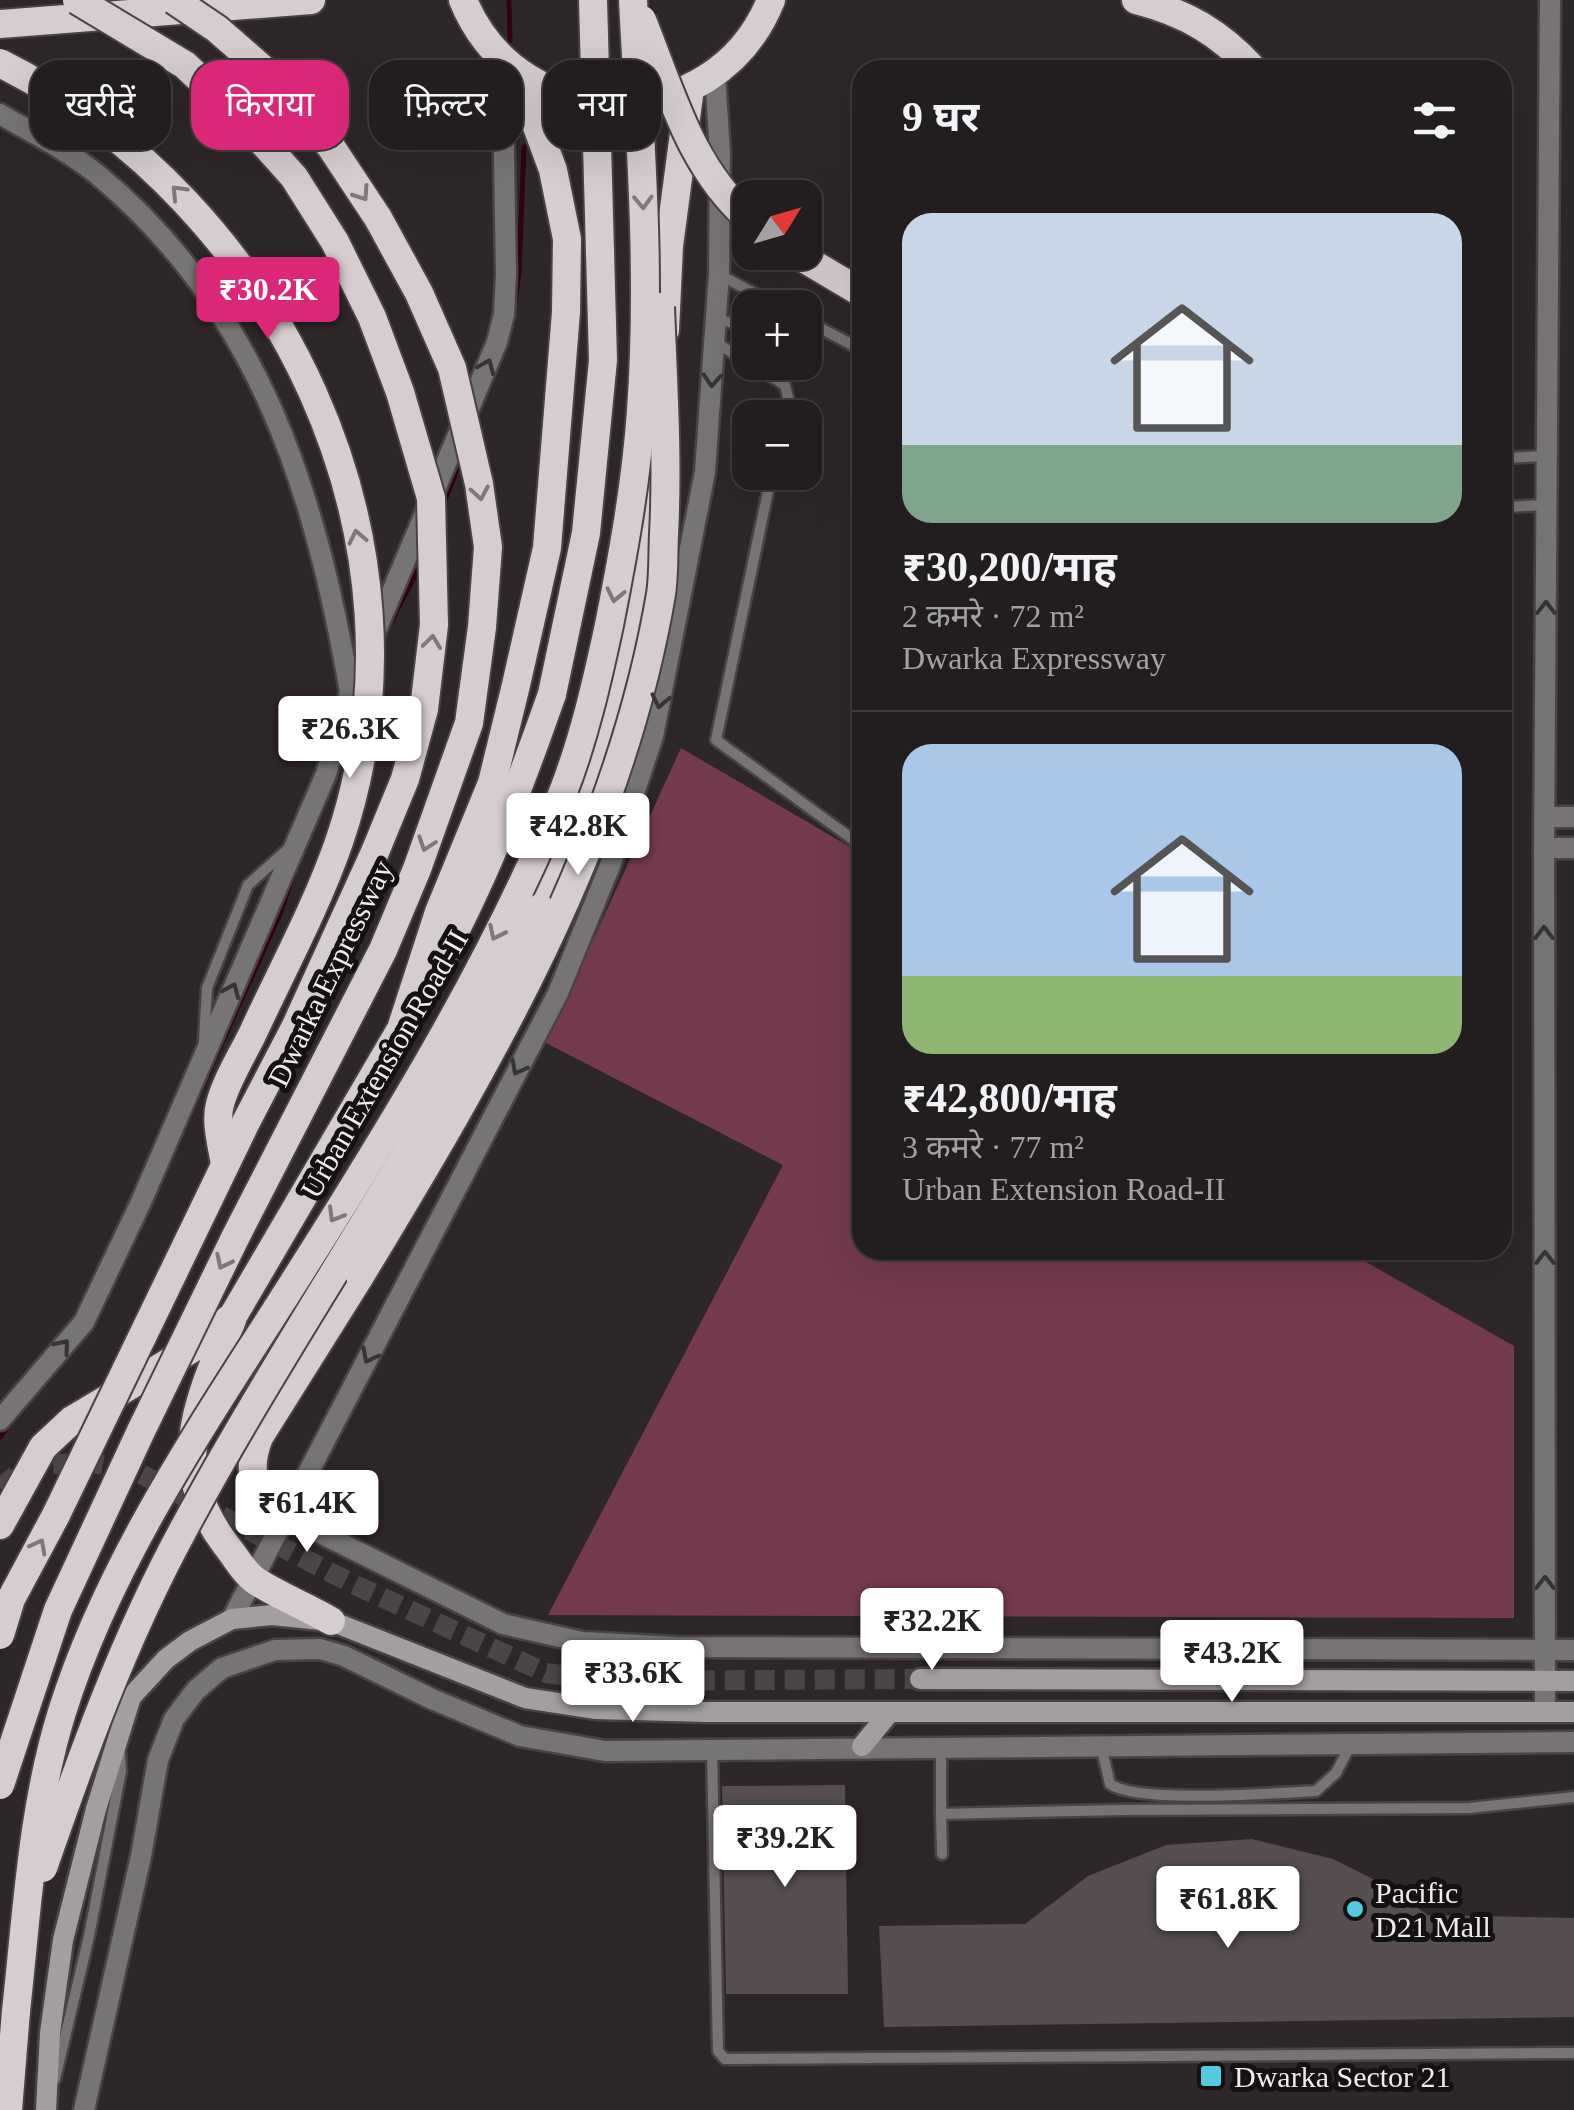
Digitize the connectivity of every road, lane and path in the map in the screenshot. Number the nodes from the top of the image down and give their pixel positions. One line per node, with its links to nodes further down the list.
1 (78, 0): 44 (highway, Dwarka Expressway, one-way to 1, bridge)
2 (174, 0): 69 (highway, Dwarka Expressway, one-way to 69, bridge)
3 (311, 0): 10 (highway)
4 (463, 0): 11 (highway)
5 (594, 0): 43 (highway, Urban Extension Road-II, bridge)
6 (634, 0): 20 (highway, bridge); 21 (highway, Urban Extension Road-II, one-way to 21, bridge)
7 (770, 0): 14 (highway)
8 (1136, 0): 12 (highway)
9 (1550, 0): 32 (street)
10 (0, 24)
11 (504, 60)
12 (1245, 60)
13 (0, 64): 44 (highway, one-way to 13, bridge)
14 (715, 73): 17 (highway); 23 (street)
15 (523, 75): 17 (highway)
16 (523, 81): 43 (highway)
17 (690, 88): 48 (highway, bridge)
18 (0, 114): 37 (street)
19 (503, 150): 37 (street, one-way to 19)
20 (732, 205)
21 (644, 248): 47 (highway, Urban Extension Road-II, one-way to 47, bridge); 48 (highway, bridge)
22 (822, 269): 24 (highway)
23 (720, 274): 25 (lane); 26 (street)
24 (852, 286)
25 (748, 290)
26 (716, 320): 27 (lane); 29 (street)
27 (732, 324)
28 (822, 329): 30 (lane)
29 (715, 342): 31 (lane); 49 (street, one-way to 49)
30 (852, 345)
31 (732, 352)
32 (1547, 456): 33 (lane); 35 (street)
33 (1512, 458)
34 (768, 490): 40 (lane)
35 (1547, 505): 36 (lane); 38 (street, one-way to 35)
36 (1512, 507)
37 (350, 692): 46 (street, one-way to 37)
38 (1544, 817): 39 (street); 41 (street)
39 (1574, 817)
40 (852, 839)
41 (1544, 848): 42 (street); 56 (street, one-way to 41)
42 (1574, 848)
43 (401, 1029): 45 (highway)
44 (225, 1164): 54 (highway, Dwarka Expressway, one-way to 44, bridge)
45 (233, 1316): 47 (highway); 50 (highway)
46 (0, 1420)
47 (199, 1422): 48 (highway); 51 (highway); 73 (highway, Urban Extension Road-II, bridge)
48 (245, 1440): 49 (highway); 73 (highway, bridge)
49 (288, 1516): 51 (street); 56 (street)
50 (0, 1525)
51 (252, 1578): 52 (street); 53 (highway)
52 (232, 1619): 53 (main road); 76 (main road)
53 (332, 1620): 60 (main road)
54 (0, 1635)
55 (1574, 1650): 56 (street)
56 (1545, 1651): 58 (street)
57 (920, 1680): 58 (main road)
58 (1545, 1680): 59 (main road); 61 (street)
59 (1574, 1681)
60 (890, 1712): 61 (main road); 66 (main road)
61 (1545, 1712): 62 (main road)
62 (1574, 1712)
63 (1574, 1742): 65 (street)
64 (1101, 1744): 65 (street); 65 (lane); 67 (street)
65 (1352, 1744)
66 (862, 1746): 67 (street); 68 (street)
67 (941, 1746): 71 (lane)
68 (712, 1748): 74 (lane); 77 (street)
69 (0, 1785)
70 (1574, 1796): 71 (lane)
71 (941, 1814): 72 (lane)
72 (942, 1854)
73 (27, 1912): 75 (highway, Urban Extension Road-II, bridge)
74 (1574, 2052)
75 (8, 2110)
76 (47, 2110)
77 (84, 2110)

